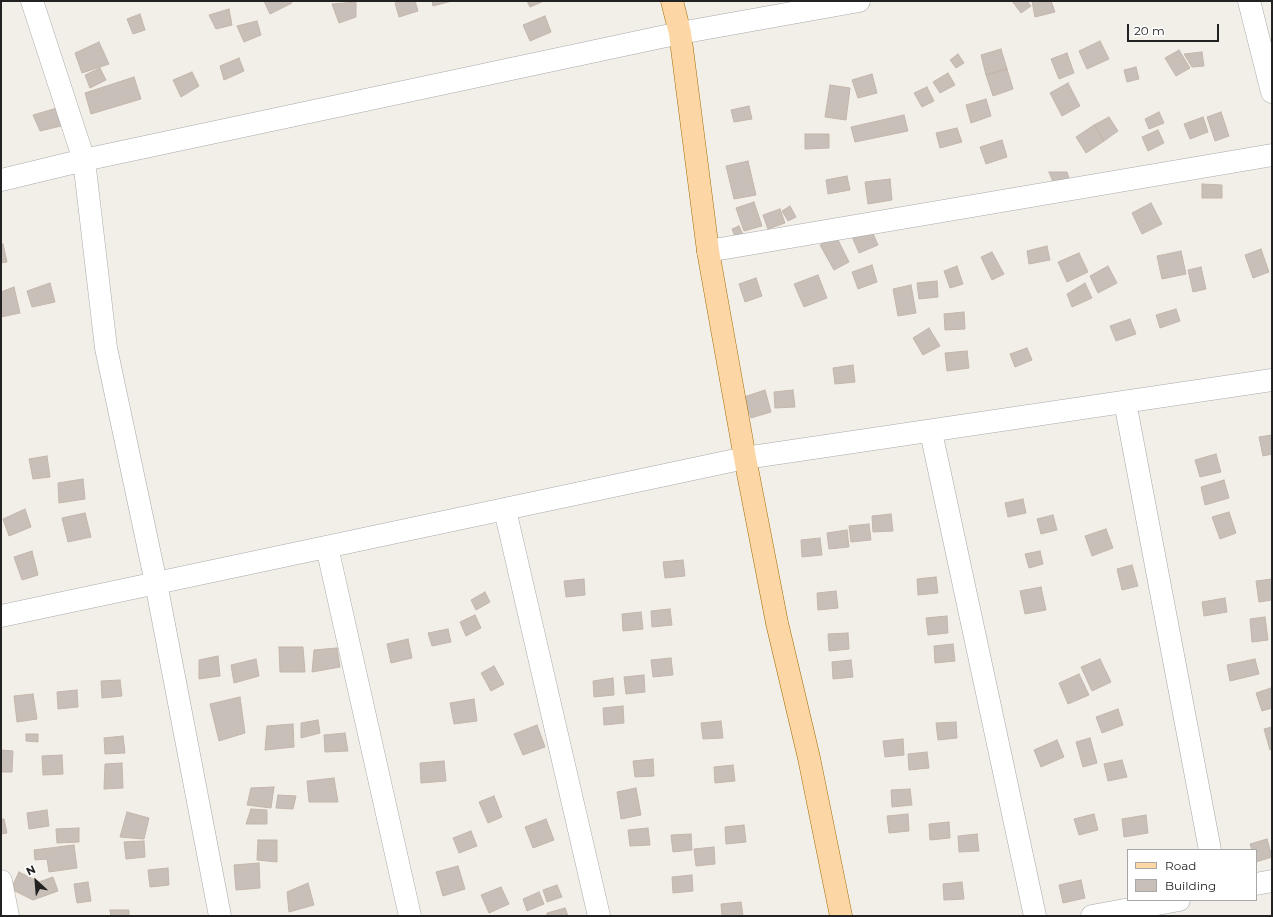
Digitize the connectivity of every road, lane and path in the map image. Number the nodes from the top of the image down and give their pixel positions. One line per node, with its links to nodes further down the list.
1 (32, 1): 8 (street)
2 (672, 1): 5 (main road)
3 (856, 1): 5 (street)
4 (1249, 1): 6 (street)
5 (680, 32): 8 (street); 10 (main road)
6 (1272, 92)
7 (1272, 155): 10 (street)
8 (84, 160): 9 (street); 17 (street)
9 (1, 180)
10 (708, 251): 14 (main road)
11 (1272, 380): 12 (street)
12 (1125, 402): 13 (street); 19 (street)
13 (931, 432): 14 (street); 29 (street)
14 (745, 458): 15 (street); 28 (main road)
15 (505, 510): 16 (street); 27 (street)
16 (327, 547): 17 (street); 26 (street)
17 (156, 583): 18 (street); 25 (street)
18 (1, 616)
19 (1210, 849)
20 (1, 881): 24 (street)
21 (1272, 881): 22 (street)
22 (1257, 884)
23 (1174, 901): 30 (street)
24 (8, 916)
25 (220, 916)
26 (410, 916)
27 (599, 916)
28 (841, 916)
29 (1035, 916)
30 (1092, 916)

